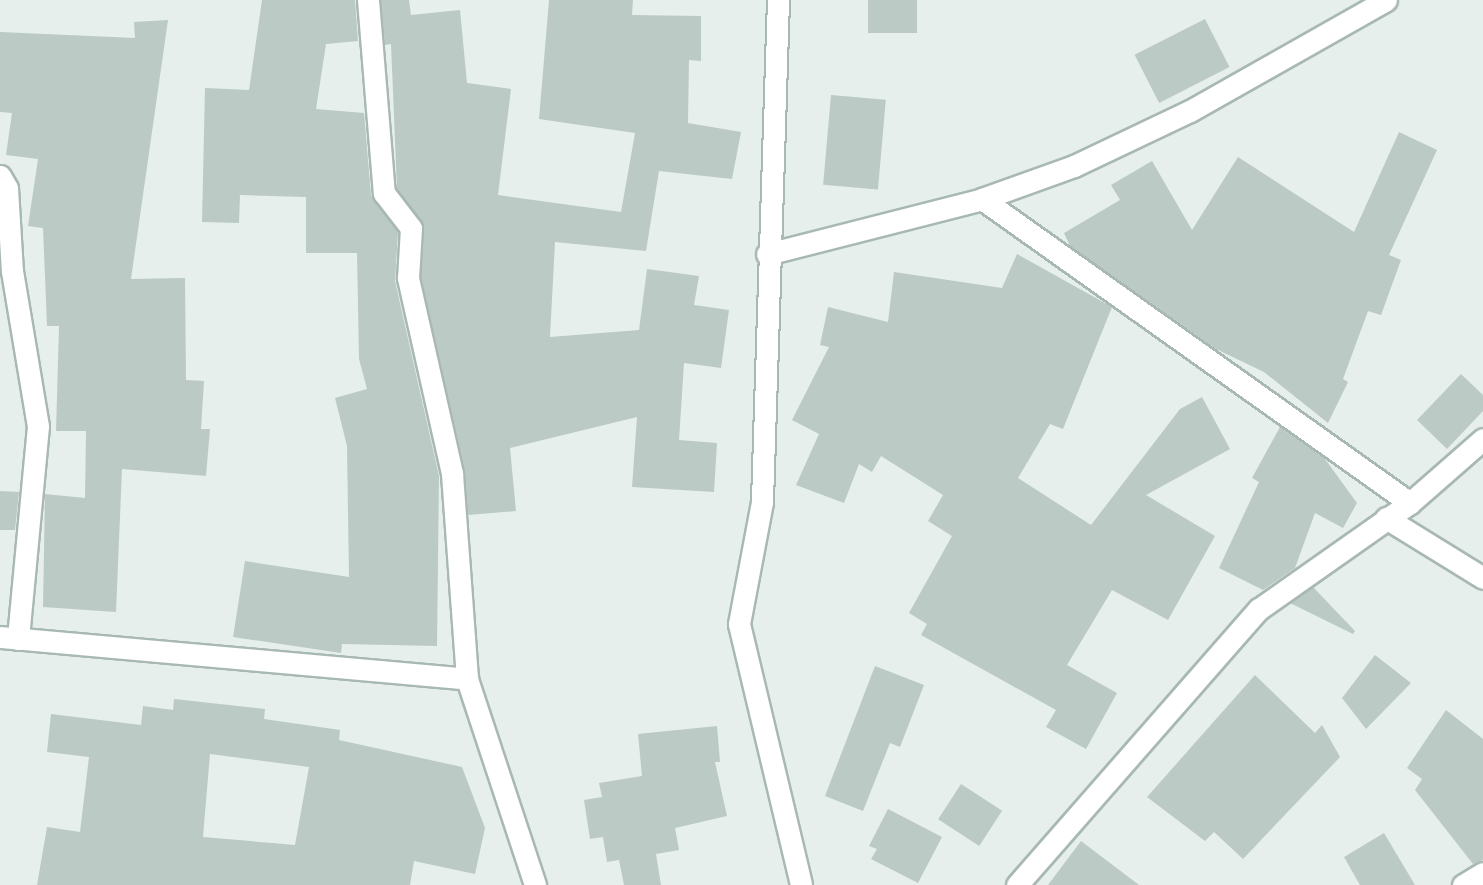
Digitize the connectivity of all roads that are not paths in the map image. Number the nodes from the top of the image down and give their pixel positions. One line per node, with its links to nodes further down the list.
1 (368, 0): 12 (street)
2 (778, 0): 6 (street)
3 (1386, 0): 5 (street)
4 (0, 176): 11 (street)
5 (982, 199): 6 (street); 8 (street)
6 (767, 254): 15 (street)
7 (1483, 439): 8 (street)
8 (1410, 503): 9 (street)
9 (1386, 518): 10 (street); 16 (street)
10 (1483, 578)
11 (9, 638): 12 (street)
12 (467, 680): 14 (street)
13 (1483, 873): 17 (street)
14 (535, 885)
15 (801, 885)
16 (1017, 885)
17 (1463, 885)

